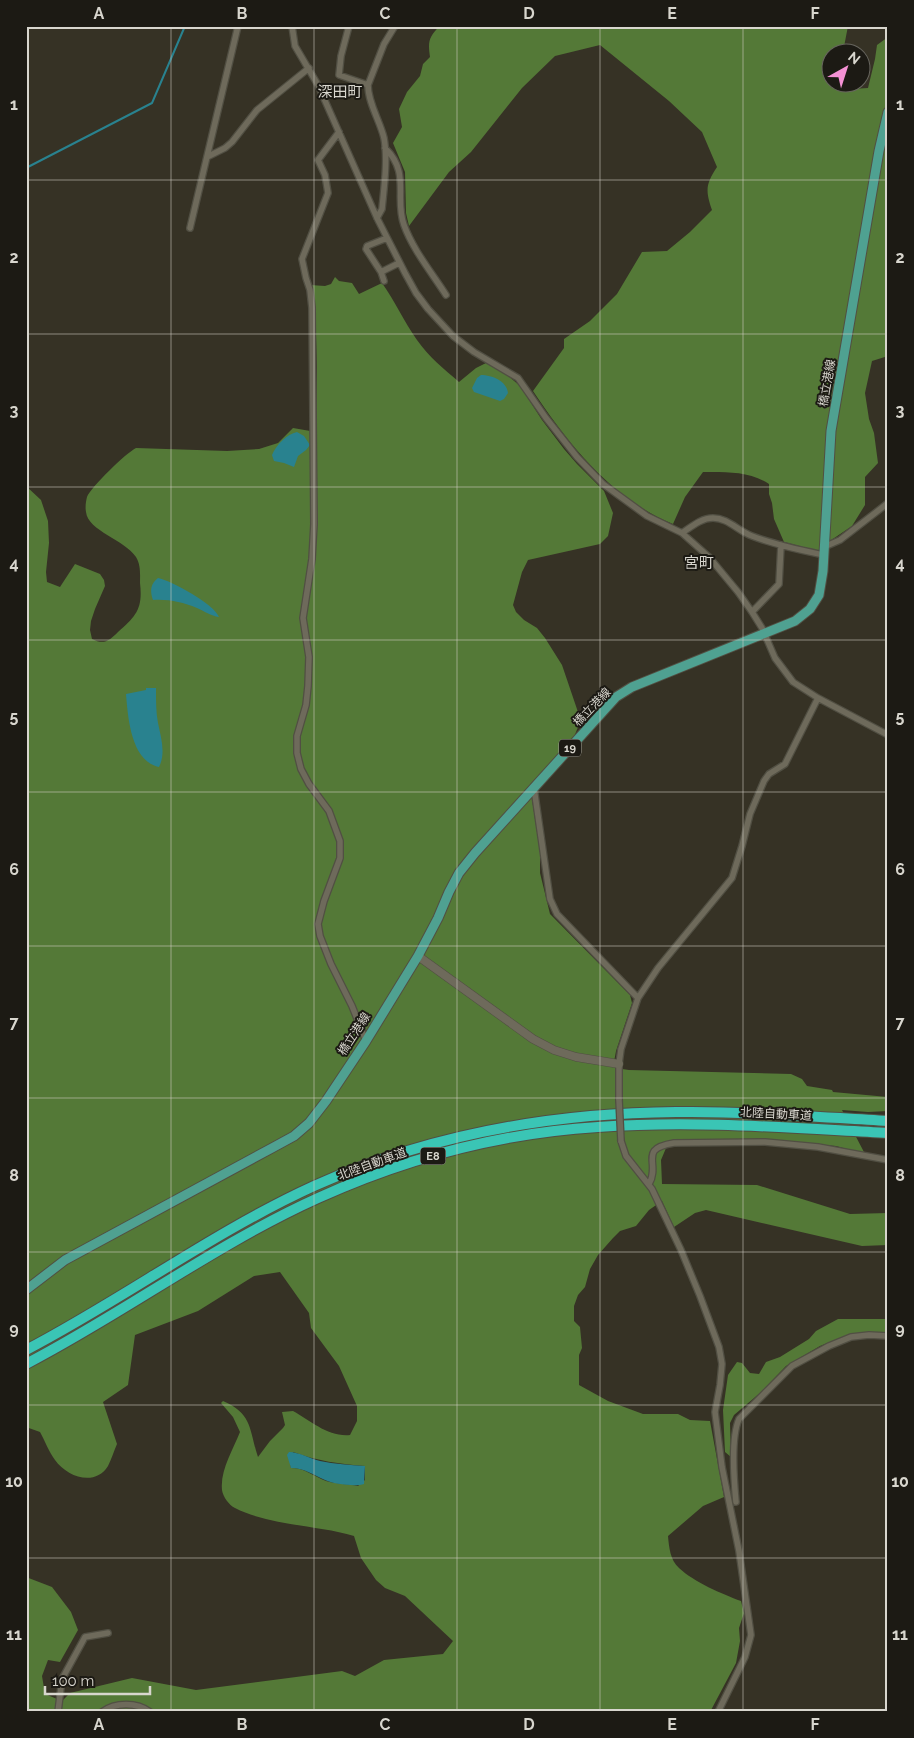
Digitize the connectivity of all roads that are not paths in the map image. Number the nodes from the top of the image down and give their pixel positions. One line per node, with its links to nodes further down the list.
1 (238, 26): 10 (street)
2 (292, 26): 5 (street)
3 (349, 26): 6 (street)
4 (395, 26): 6 (street)
5 (309, 68): 8 (street); 10 (street)
6 (368, 85): 9 (street)
7 (888, 112): 21 (main road, 橋立港線 / 19)
8 (339, 132): 11 (street); 29 (street)
9 (385, 148): 11 (street); 17 (street)
10 (207, 157): 12 (street)
11 (377, 218): 13 (street)
12 (190, 228)
13 (387, 238): 14 (street); 15 (street)
14 (399, 263): 15 (street); 19 (street)
15 (381, 272): 16 (street)
16 (384, 281)
17 (446, 295)
18 (888, 503): 21 (street)
19 (682, 533): 20 (street); 22 (street)
20 (781, 545): 21 (street); 22 (street)
21 (824, 551): 23 (main road, 橋立港線 / 19)
22 (752, 612): 23 (street)
23 (764, 634): 24 (street); 26 (main road, 橋立港線 / 19)
24 (818, 698): 25 (street); 28 (street)
25 (888, 736)
26 (534, 788): 27 (main road, 橋立港線 / 19); 28 (street)
27 (418, 956): 29 (main road, 橋立港線 / 19); 30 (street)
28 (638, 998): 30 (street)
29 (366, 1041): 35 (main road, 橋立港線 / 19)
30 (619, 1064): 34 (street, bridge)
31 (888, 1121): 37 (highway, 北陸自動車道 / E8)
32 (888, 1133): 38 (highway, 北陸自動車道 / E8)
33 (888, 1160): 34 (street)
34 (649, 1184): 44 (street)
35 (26, 1290)
36 (888, 1336): 39 (street)
37 (26, 1350)
38 (26, 1364)
39 (736, 1502)
40 (108, 1633): 41 (street)
41 (58, 1712)
42 (102, 1712): 43 (street)
43 (150, 1712)
44 (718, 1712)

